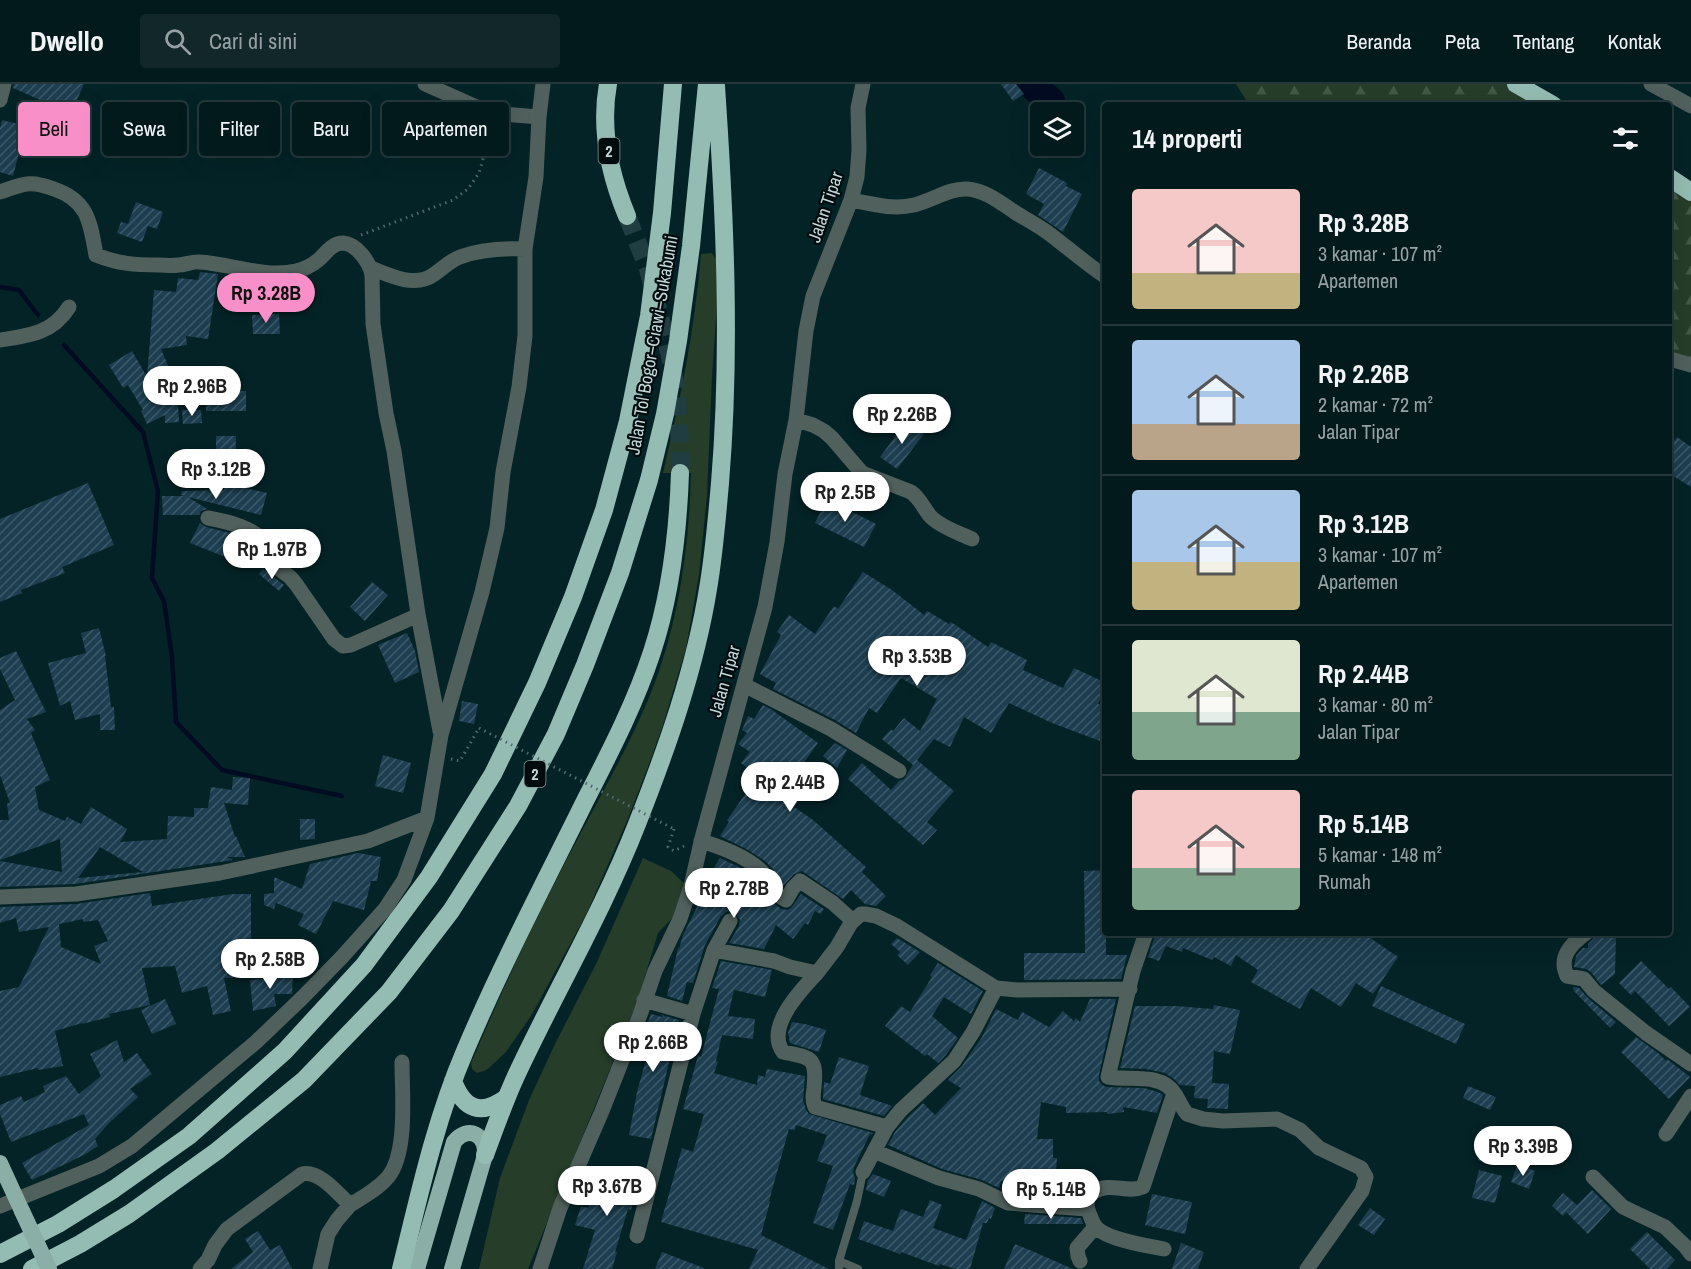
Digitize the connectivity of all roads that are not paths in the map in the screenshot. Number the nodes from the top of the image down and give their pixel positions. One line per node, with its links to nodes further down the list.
1 (4, 84): 11 (street)
2 (425, 84): 14 (street)
3 (543, 84): 14 (street)
4 (608, 84): 19 (highway, 2)
5 (673, 84): 68 (highway, Jalan Tol Bogor–Ciawi–Sukabumi / 2)
6 (707, 84): 73 (highway, Jalan Tol Bogor–Ciawi–Sukabumi / 2)
7 (716, 84): 53 (highway)
8 (863, 84): 18 (street, Jalan Tipar)
9 (1516, 84): 12 (highway)
10 (1651, 84): 13 (street)
11 (0, 100)
12 (1548, 102)
13 (1691, 106)
14 (539, 117): 20 (street)
15 (1672, 179): 17 (highway)
16 (0, 192): 21 (street)
17 (1691, 192)
18 (851, 200): 22 (street); 27 (street, Jalan Tipar)
19 (627, 216)
20 (525, 249): 21 (street); 33 (street)
21 (371, 268): 31 (street)
22 (1102, 274)
23 (69, 307): 24 (street)
24 (0, 340)
25 (1672, 360): 26 (street)
26 (1691, 365)
27 (796, 420): 30 (street); 32 (street, Jalan Tipar)
28 (680, 473): 50 (highway)
29 (208, 518): 31 (street)
30 (972, 539)
31 (418, 614): 33 (street)
32 (744, 685): 34 (street); 36 (street, Jalan Tipar)
33 (441, 735): 35 (street)
34 (899, 771)
35 (427, 818): 37 (street); 61 (street)
36 (701, 839): 39 (street); 46 (street, Jalan Tipar)
37 (0, 897)
38 (730, 921): 42 (street)
39 (853, 921): 43 (street); 44 (street)
40 (1145, 936): 45 (street)
41 (1583, 936): 49 (street)
42 (714, 950): 43 (street); 47 (street)
43 (817, 973): 54 (street)
44 (996, 988): 45 (street); 54 (street)
45 (1130, 989): 51 (street)
46 (644, 1000): 47 (street); 79 (street, Jalan Tipar)
47 (693, 1014): 66 (street)
48 (402, 1062): 62 (street)
49 (1691, 1064)
50 (453, 1081): 53 (highway); 76 (highway)
51 (1174, 1093): 64 (street); 81 (street)
52 (1691, 1096): 55 (street)
53 (506, 1098): 57 (highway)
54 (887, 1127): 56 (street)
55 (1666, 1134)
56 (874, 1150): 59 (street); 64 (street)
57 (485, 1155): 77 (highway); 78 (highway)
58 (0, 1163): 61 (highway)
59 (863, 1173): 71 (lane)
60 (1593, 1177): 69 (street)
61 (20, 1205): 63 (street); 74 (highway, bridge)
62 (350, 1205): 72 (street); 75 (street)
63 (0, 1206)
64 (1087, 1209): 65 (street)
65 (1095, 1227): 67 (street); 70 (street)
66 (637, 1236)
67 (1164, 1249)
68 (0, 1254)
69 (1691, 1254)
70 (1080, 1262)
71 (839, 1265): 80 (lane)
72 (208, 1266)
73 (32, 1269)
74 (49, 1269)
75 (320, 1269)
76 (401, 1269)
77 (417, 1269)
78 (452, 1269)
79 (540, 1269)
80 (858, 1269)
81 (1307, 1269)

